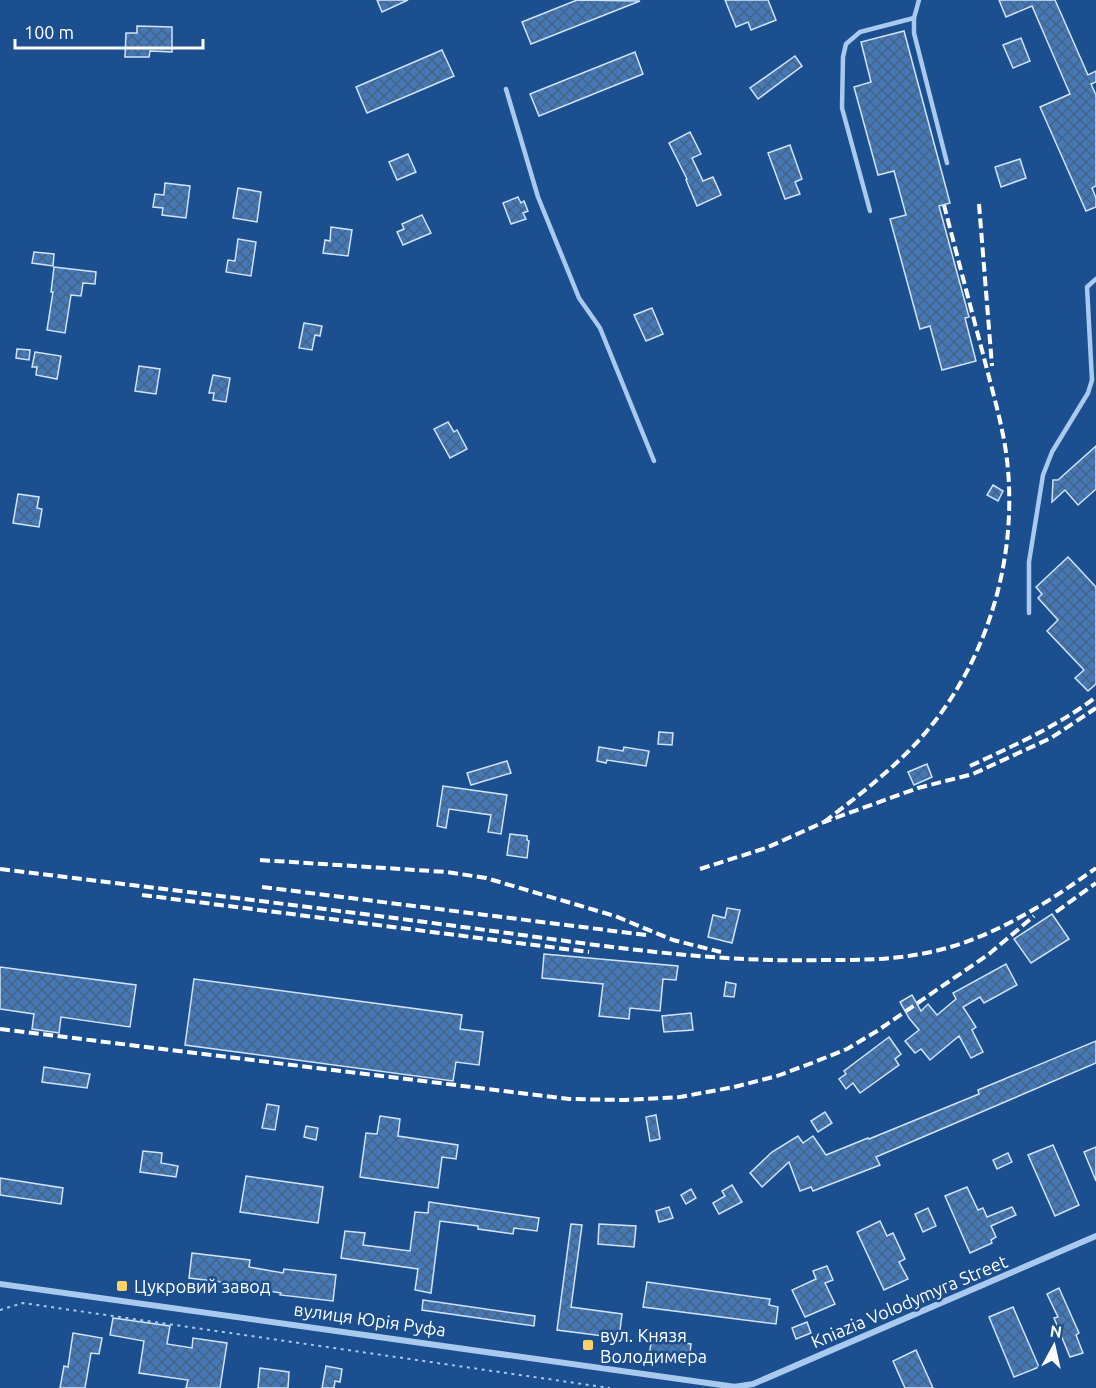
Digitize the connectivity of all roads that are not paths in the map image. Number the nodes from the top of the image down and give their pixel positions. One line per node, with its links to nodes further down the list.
1 (919, 0): 2 (lane)
2 (914, 18): 4 (lane); 5 (lane)
3 (506, 89): 7 (lane)
4 (947, 163)
5 (870, 211)
6 (1096, 279): 8 (lane)
7 (654, 461)
8 (1029, 613)
9 (1096, 1236): 11 (street, Kniazia Volodymyra Street)
10 (0, 1284): 11 (street, вулиця Юрія Руфа)
11 (734, 1387)

